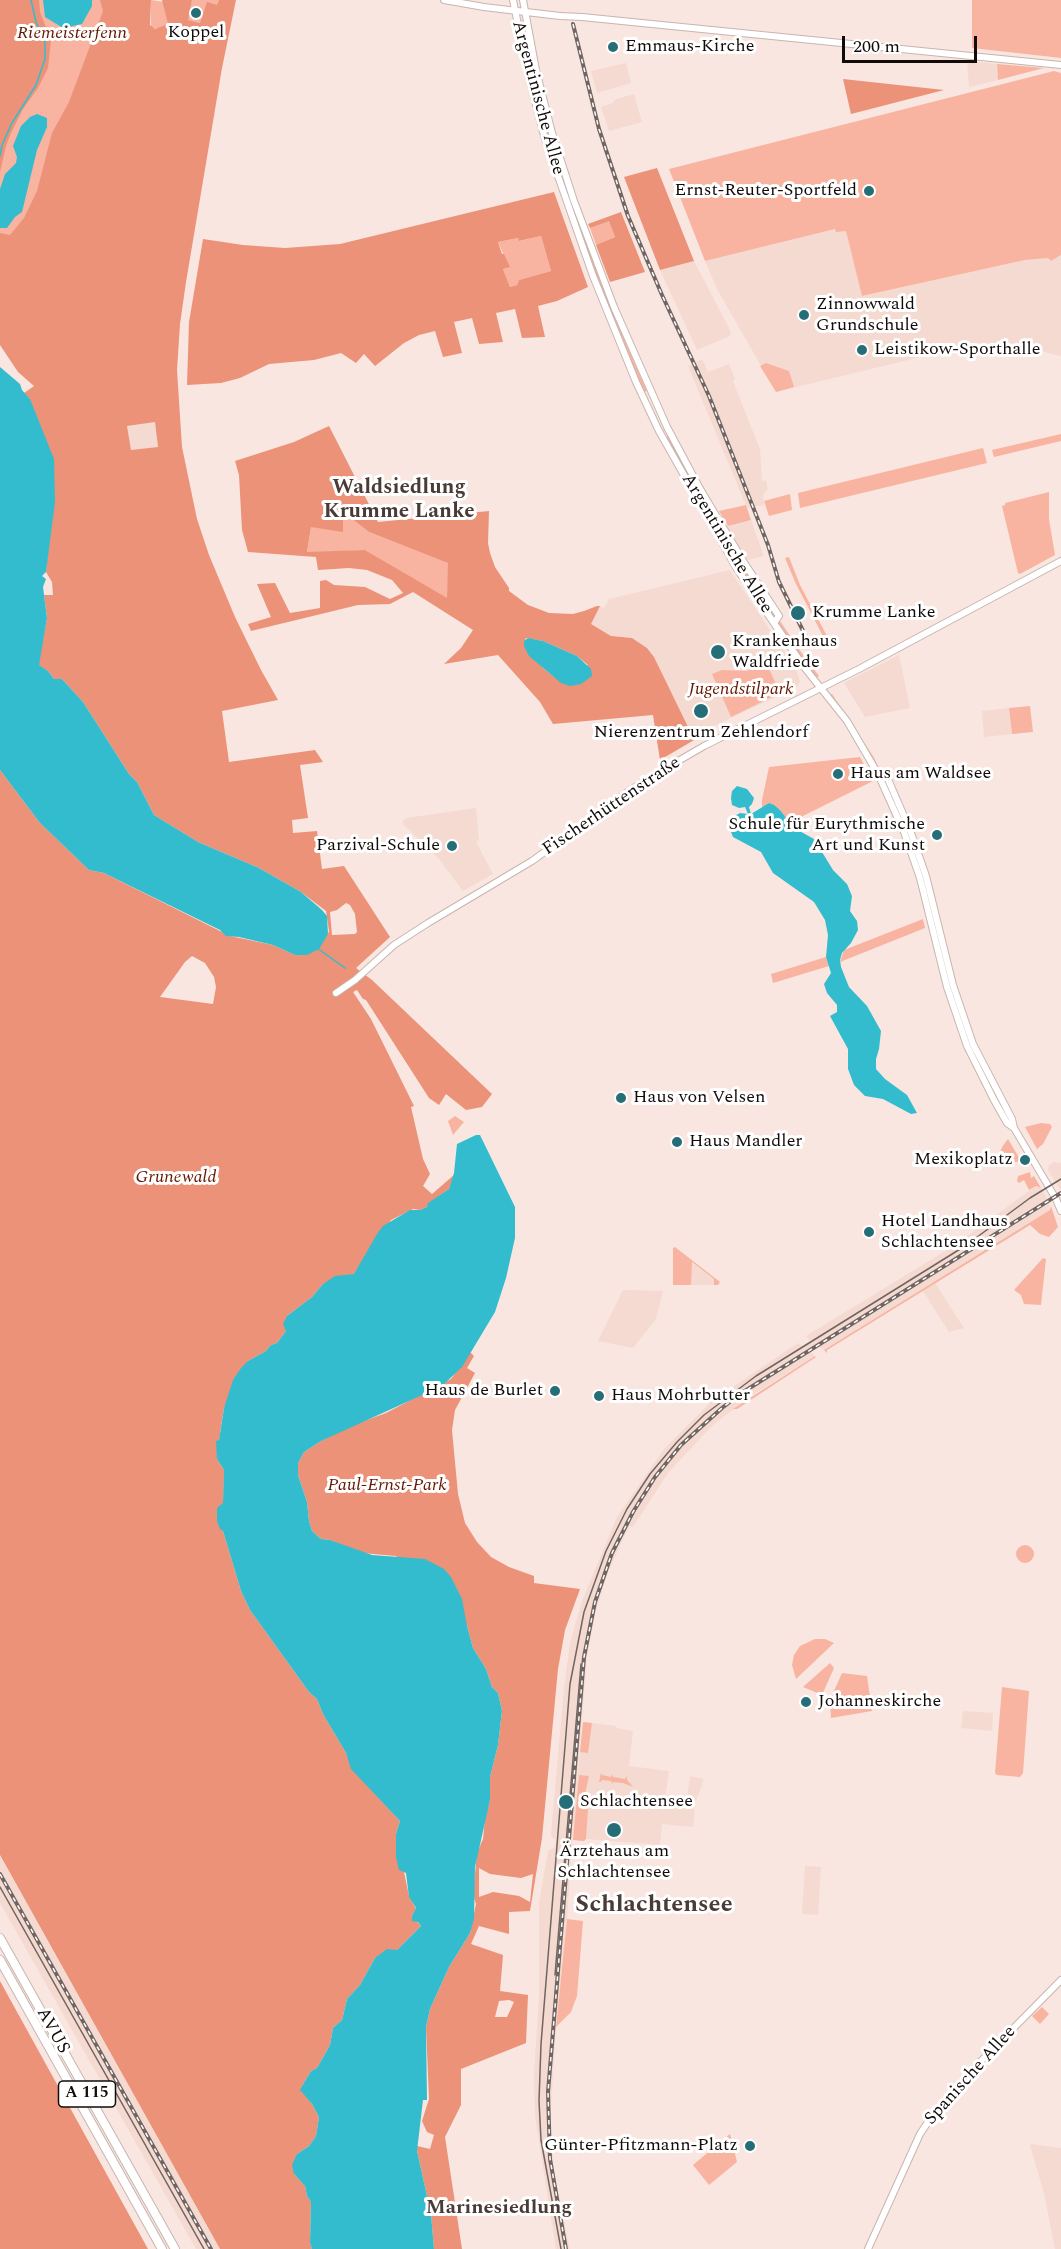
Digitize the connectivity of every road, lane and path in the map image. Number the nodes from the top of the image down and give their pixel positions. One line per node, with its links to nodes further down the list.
1 (444, 0): 4 (main road)
2 (513, 0): 4 (main road, Argentinische Allee)
3 (523, 0): 5 (main road, Argentinische Allee)
4 (514, 11): 5 (main road); 8 (main road, Argentinische Allee)
5 (524, 12): 6 (main road, bridge); 8 (main road, Argentinische Allee)
6 (1061, 65)
7 (1061, 561): 9 (main road, Fischerhüttenstraße)
8 (774, 622): 9 (main road, Argentinische Allee)
9 (820, 688): 10 (main road, Argentinische Allee); 11 (main road, Fischerhüttenstraße)
10 (878, 774): 12 (main road, Argentinische Allee); 12 (main road, Argentinische Allee)
11 (336, 993)
12 (1014, 1128): 13 (main road, Argentinische Allee)
13 (1060, 1204): 14 (main road, Argentinische Allee)
14 (1061, 1211)
15 (0, 1938): 19 (highway, AVUS / A 115)
16 (0, 1960): 18 (highway, AVUS / A 115)
17 (1061, 1980): 20 (main road, Spanische Allee)
18 (162, 2249)
19 (175, 2249)
20 (868, 2249)

